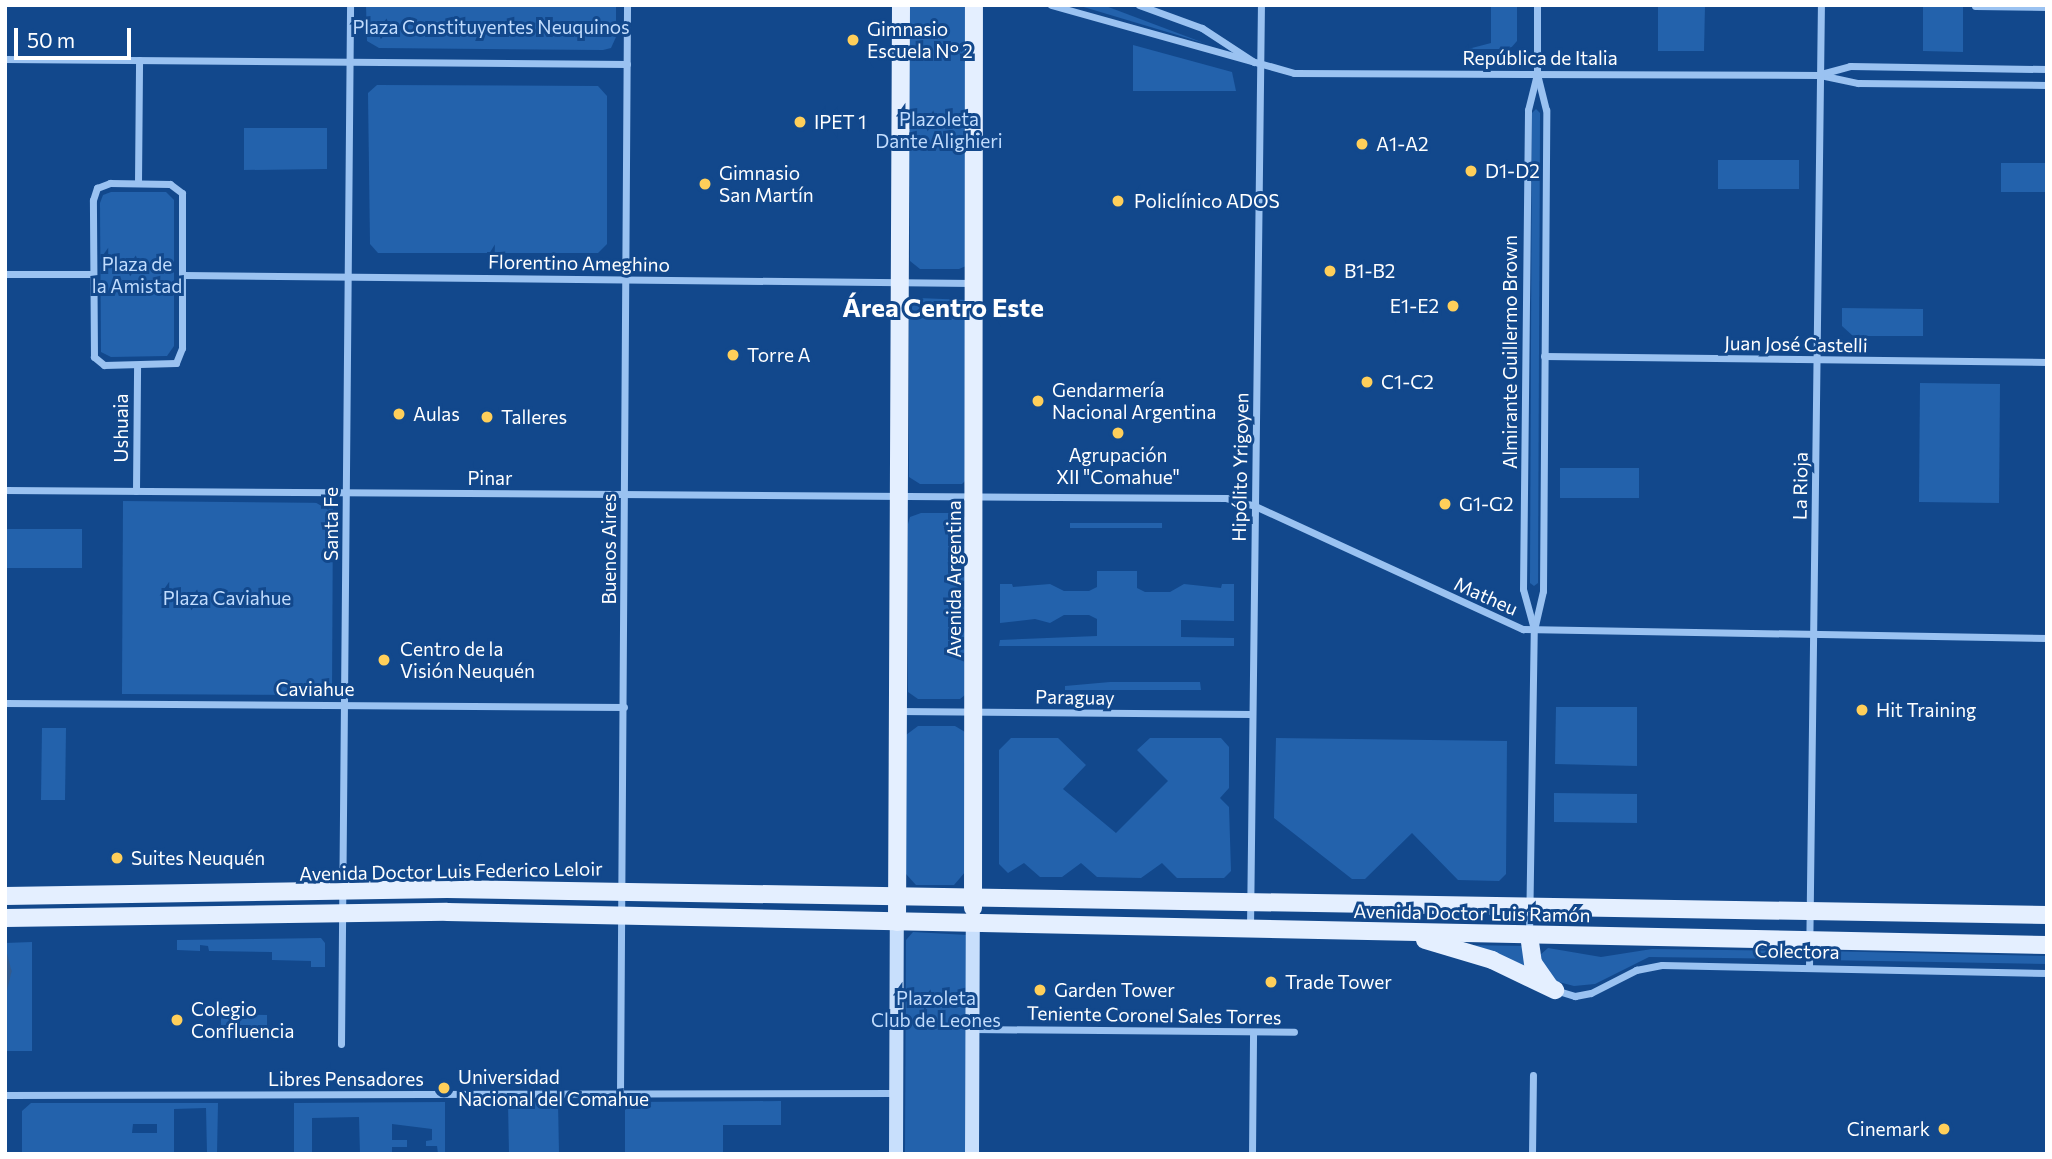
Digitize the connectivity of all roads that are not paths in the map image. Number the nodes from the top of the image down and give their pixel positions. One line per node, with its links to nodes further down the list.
1 (350, 5): 14 (street, Santa Fe)
2 (627, 5): 15 (street, Buenos Aires)
3 (901, 5): 27 (main road)
4 (974, 5): 28 (main road, Avenida Argentina)
5 (1051, 5): 16 (street, República de Italia)
6 (1139, 5): 16 (street, República de Italia)
7 (1261, 5): 16 (street, Hipólito Yrigoyen)
8 (1537, 5): 18 (street, Almirante Guillermo Brown)
9 (1821, 5): 19 (street, La Rioja)
10 (1975, 6): 11 (street)
11 (2047, 7)
12 (5, 59): 13 (street)
13 (139, 60): 14 (street); 21 (street)
14 (350, 62): 15 (street); 25 (street, Santa Fe)
15 (627, 64): 26 (street, Buenos Aires)
16 (1260, 67): 18 (street, República de Italia); 39 (street, Hipólito Yrigoyen)
17 (2047, 69): 19 (street, República de Italia)
18 (1537, 74): 19 (street, República de Italia); 29 (street, Almirante Guillermo Brown); 40 (street, Almirante Guillermo Brown)
19 (1821, 75): 20 (street, República de Italia); 30 (street, La Rioja)
20 (2047, 85)
21 (138, 183): 23 (street, Ushuaia); 24 (street, Ushuaia)
22 (5, 274): 23 (street)
23 (93, 274): 32 (street, Ushuaia)
24 (183, 275): 25 (street, Florentino Ameghino); 32 (street, Ushuaia)
25 (349, 276): 26 (street, Florentino Ameghino); 35 (street, Santa Fe)
26 (625, 279): 27 (street, Florentino Ameghino); 36 (street, Buenos Aires)
27 (900, 282): 28 (street, Florentino Ameghino); 37 (main road)
28 (976, 283): 38 (main road, Avenida Argentina)
29 (1544, 356): 30 (street, Juan José Castelli); 40 (street, Almirante Guillermo Brown)
30 (1818, 360): 31 (street, Juan José Castelli); 41 (street, La Rioja)
31 (2047, 362)
32 (137, 365): 34 (street, Ushuaia)
33 (5, 490): 34 (street, Pinar)
34 (136, 491): 35 (street, Pinar)
35 (347, 493): 36 (street, Pinar); 44 (street, Santa Fe)
36 (624, 495): 37 (street, Pinar); 45 (street, Buenos Aires)
37 (898, 497): 38 (street, Pinar); 46 (main road)
38 (975, 498): 39 (street, Matheu); 47 (main road, Avenida Argentina)
39 (1255, 506): 40 (street, Matheu); 48 (street, Hipólito Yrigoyen)
40 (1534, 630): 41 (street, Matheu); 55 (street, Almirante Guillermo Brown)
41 (1814, 636): 42 (street, Matheu); 56 (street, La Rioja)
42 (2047, 638)
43 (5, 703): 44 (street, Caviahue)
44 (345, 705): 45 (street, Caviahue); 50 (street, Santa Fe)
45 (624, 707): 49 (street, Buenos Aires)
46 (898, 711): 47 (street, Paraguay); 51 (main road)
47 (975, 712): 48 (street, Paraguay); 53 (main road, Avenida Argentina)
48 (1252, 715): 54 (street, Hipólito Yrigoyen)
49 (624, 891): 50 (main road, Avenida Doctor Luis Federico Leloir); 51 (main road, Avenida Doctor Luis Federico Leloir); 59 (street, Buenos Aires)
50 (344, 892): 52 (main road, Avenida Doctor Luis Federico Leloir); 58 (street, Santa Fe)
51 (897, 894): 53 (main road, Avenida Doctor Luis Ramón); 61 (main road)
52 (5, 896)
53 (973, 896): 54 (main road, Avenida Doctor Luis Ramón); 62 (main road, Avenida Argentina)
54 (1250, 901): 55 (main road, Avenida Doctor Luis Ramón); 63 (street, Hipólito Yrigoyen)
55 (1528, 905): 56 (main road, Avenida Doctor Luis Ramón); 65 (street, Almirante Guillermo Brown)
56 (1809, 910): 57 (main road, Avenida Doctor Luis Ramón); 66 (street, La Rioja)
57 (2047, 915)
58 (344, 916): 59 (main road); 60 (main road); 74 (street, Santa Fe)
59 (623, 916): 61 (main road); 77 (street, Buenos Aires)
60 (5, 918)
61 (897, 922): 62 (main road, Avenida Doctor Luis Ramón); 76 (main road)
62 (973, 923): 63 (main road, Avenida Doctor Luis Ramón); 71 (main road, Avenida Argentina)
63 (1250, 929): 64 (main road, Avenida Doctor Luis Ramón)
64 (1383, 932): 65 (main road, Avenida Doctor Luis Ramón); 70 (main road)
65 (1529, 935): 66 (main road, Avenida Doctor Luis Ramón); 70 (main road)
66 (1809, 941): 67 (main road, Avenida Doctor Luis Ramón); 68 (street, La Rioja)
67 (2047, 945)
68 (1809, 968): 69 (street, Colectora); 70 (street, Colectora)
69 (2047, 972)
70 (1555, 990)
71 (972, 1029): 72 (street, Teniente Coronel Sales Torres); 80 (main road, Avenida Argentina)
72 (1253, 1032): 73 (street, Teniente Coronel Sales Torres); 81 (street)
73 (1294, 1032)
74 (341, 1044)
75 (1533, 1075): 82 (street)
76 (897, 1093): 77 (street, Libres Pensadores); 79 (main road)
77 (620, 1094): 78 (street, Libres Pensadores)
78 (5, 1095)
79 (896, 1154)
80 (972, 1154)
81 (1252, 1154)
82 (1532, 1154)

